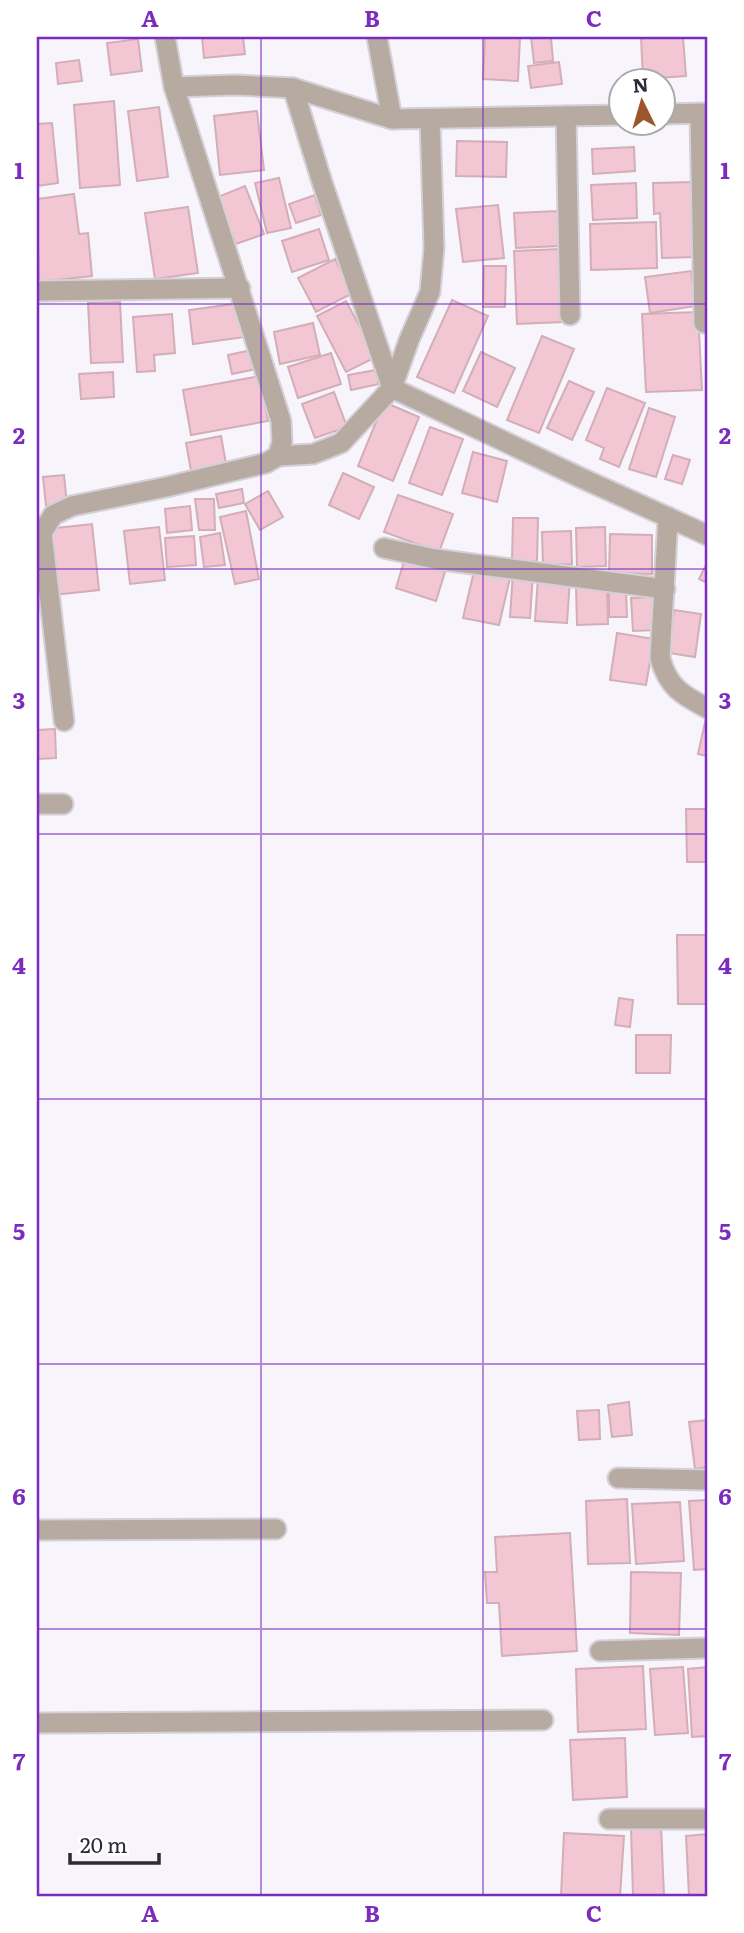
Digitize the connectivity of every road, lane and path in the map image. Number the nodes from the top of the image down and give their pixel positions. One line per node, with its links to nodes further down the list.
1 (165, 37): 3 (street)
2 (377, 37): 10 (street)
3 (174, 87): 4 (street); 11 (street)
4 (293, 88): 10 (street); 15 (street)
5 (678, 114): 6 (street)
6 (703, 114): 14 (street)
7 (608, 115): 8 (street)
8 (566, 116): 9 (street); 13 (street)
9 (430, 118): 10 (street); 15 (street)
10 (392, 119)
11 (240, 288): 12 (street); 16 (street)
12 (37, 291)
13 (570, 315)
14 (704, 323)
15 (392, 388): 16 (street); 17 (street)
16 (278, 456): 18 (street)
17 (668, 517): 19 (street); 21 (street)
18 (39, 533): 23 (street)
19 (707, 535)
20 (384, 548): 21 (street)
21 (665, 589): 22 (street)
22 (707, 708)
23 (64, 722)
24 (37, 804): 25 (street)
25 (63, 804)
26 (618, 1478): 27 (street)
27 (707, 1480)
28 (276, 1529): 29 (street)
29 (37, 1530)
30 (707, 1648): 31 (street)
31 (600, 1651)
32 (543, 1720): 33 (street)
33 (37, 1723)
34 (609, 1819): 35 (street)
35 (707, 1819)

